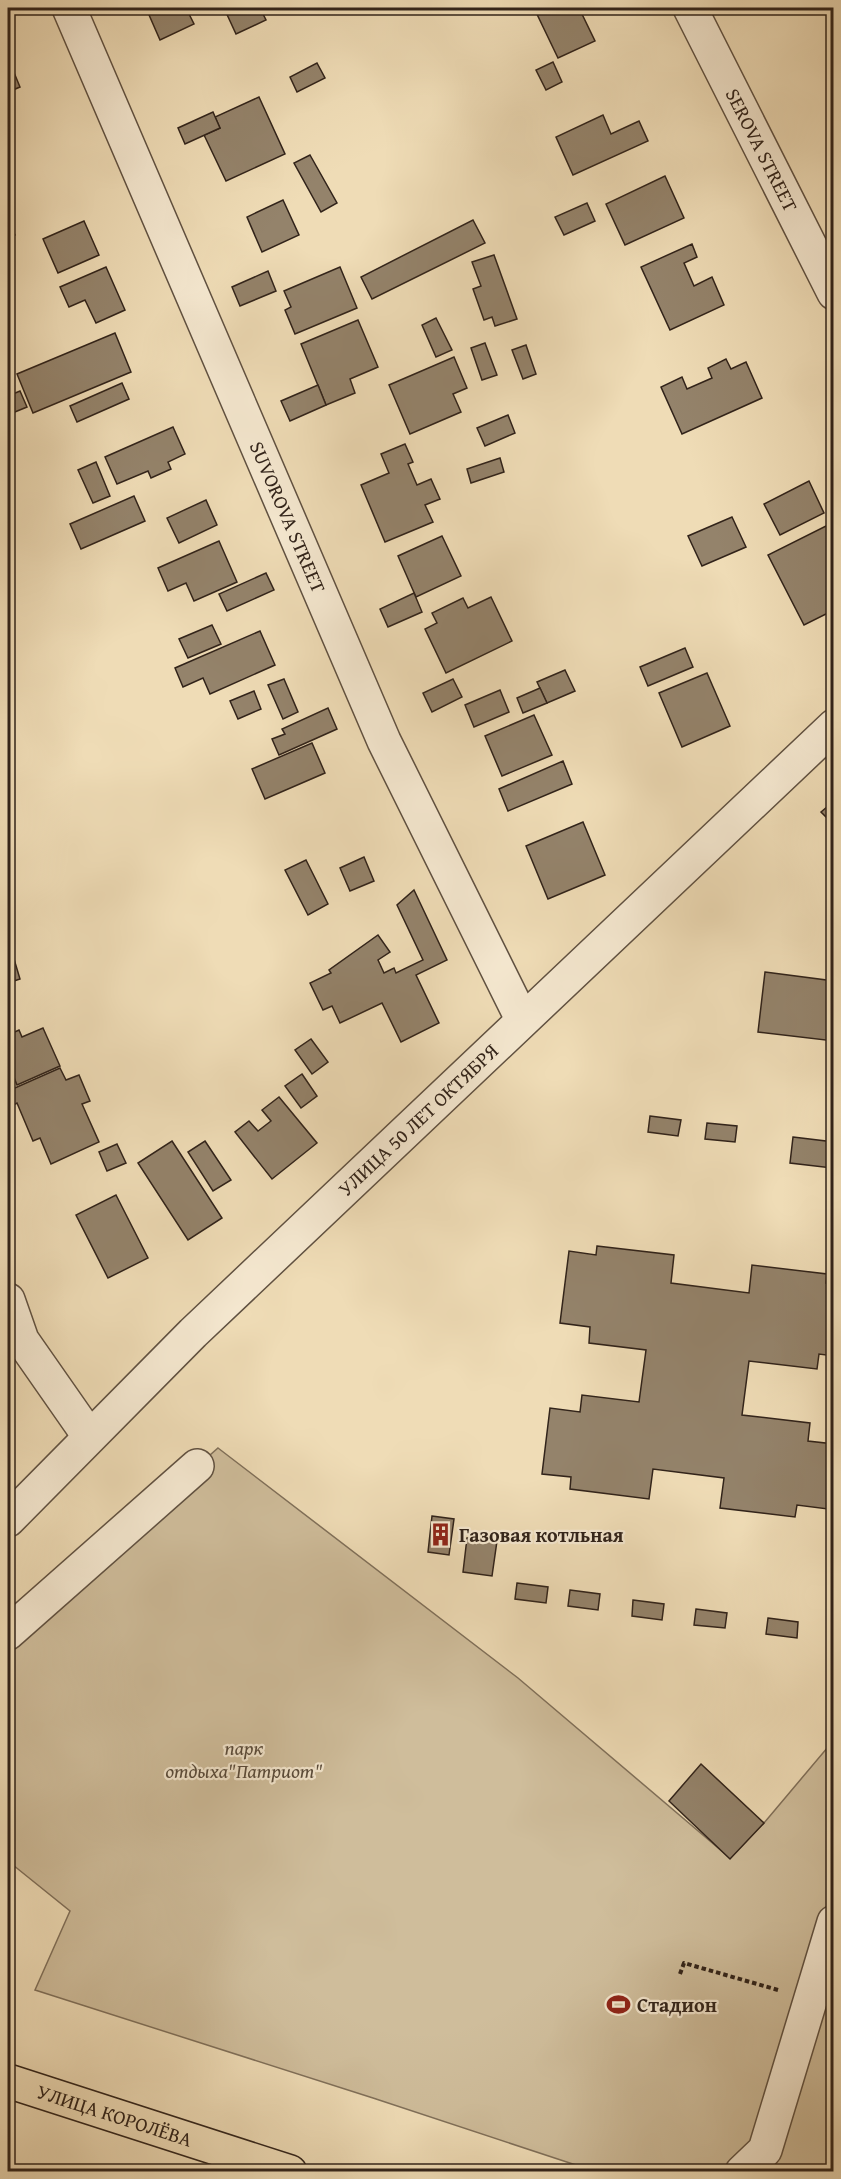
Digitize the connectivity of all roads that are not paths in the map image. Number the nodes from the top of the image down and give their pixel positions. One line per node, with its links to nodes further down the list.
1 (69, 8): 5 (street, SUVOROVA STREET)
2 (690, 8): 3 (street, SEROVA STREET)
3 (834, 293)
4 (834, 726): 5 (street, УЛИЦА 50 ЛЕТ ОКТЯБРЯ)
5 (522, 1019): 7 (street, УЛИЦА 50 ЛЕТ ОКТЯБРЯ)
6 (8, 1300): 7 (street)
7 (89, 1436): 9 (street, УЛИЦА 50 ЛЕТ ОКТЯБРЯ)
8 (197, 1466): 10 (street)
9 (8, 1520)
10 (8, 1633)
11 (834, 1922): 12 (street)
12 (808, 1998): 15 (street)
13 (8, 2081): 14 (main road, УЛИЦА КОРОЛЁВА)
14 (290, 2172)
15 (742, 2172)

